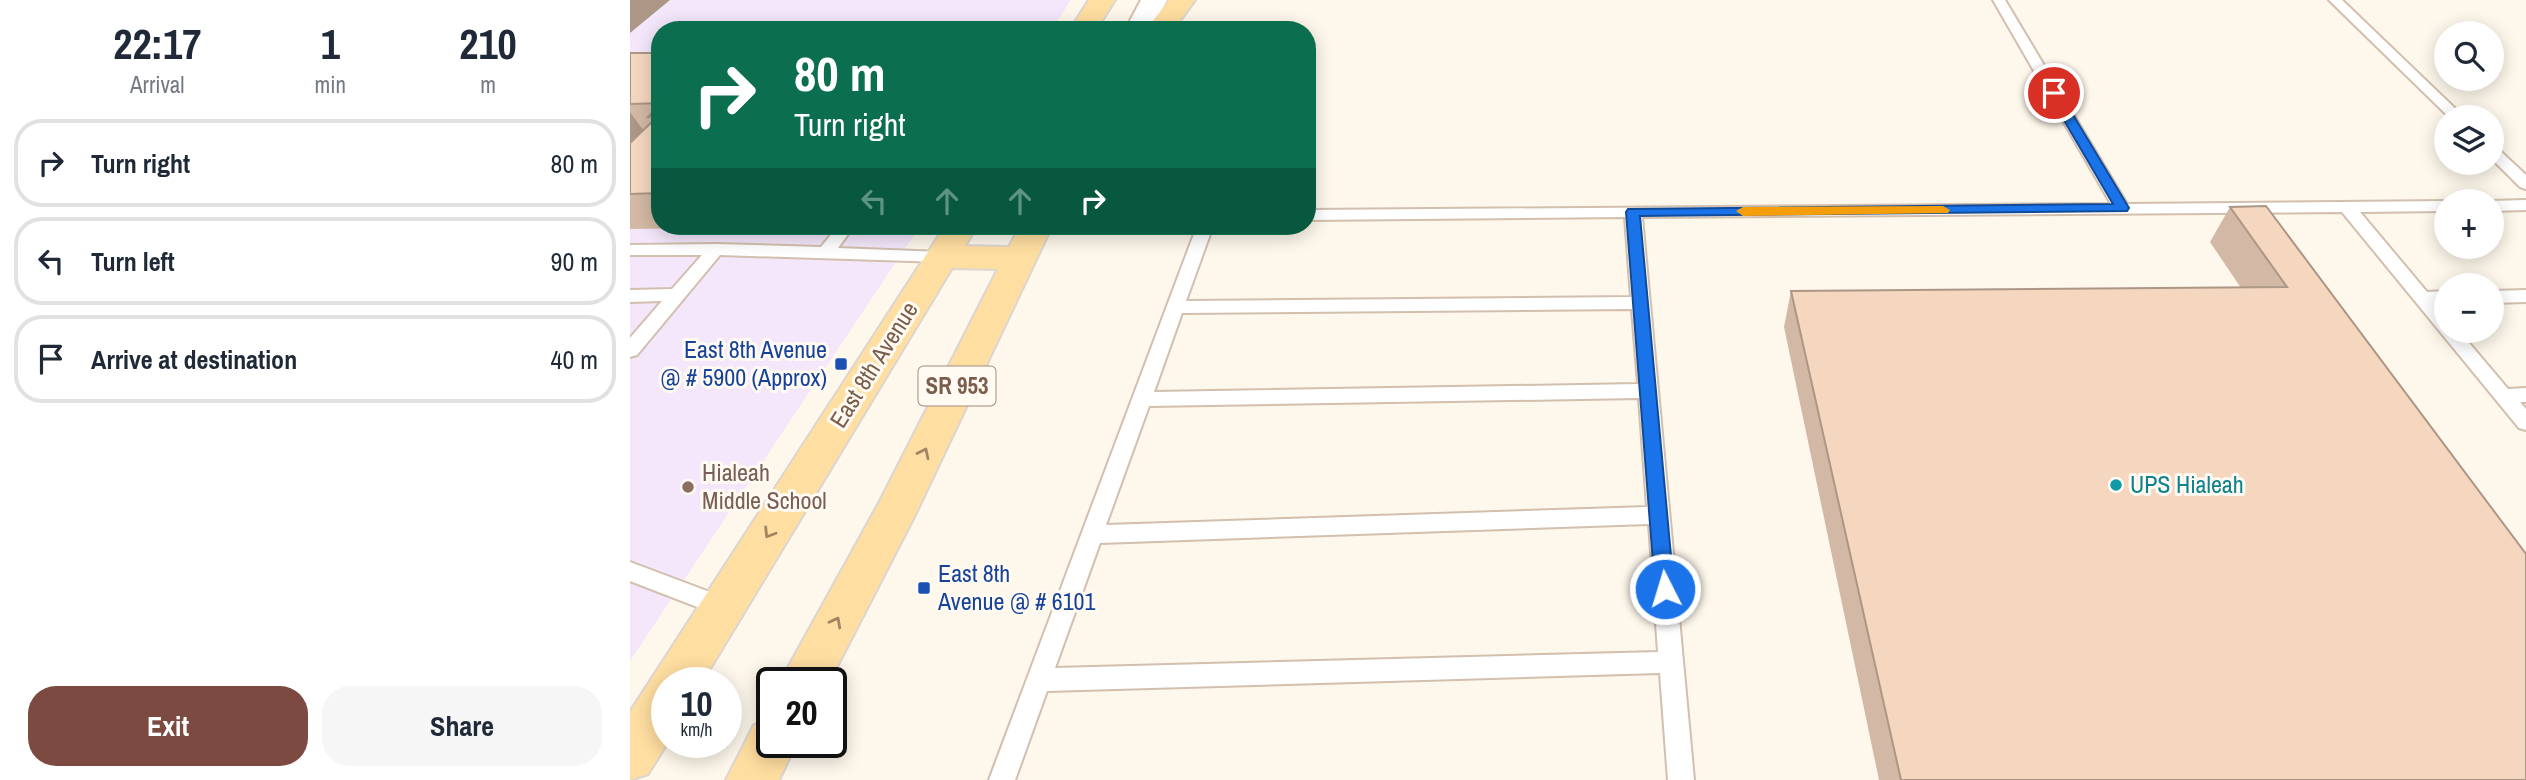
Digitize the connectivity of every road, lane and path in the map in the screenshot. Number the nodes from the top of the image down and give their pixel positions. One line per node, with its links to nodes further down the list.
1 (1102, 0): 6 (main road)
2 (1154, 0): 7 (main road)
3 (1182, 0): 8 (main road)
4 (2000, 0): 16 (lane)
5 (2335, 0): 9 (lane)
6 (1089, 21)
7 (1143, 21)
8 (1166, 21)
9 (2444, 105)
10 (2504, 163): 11 (lane)
11 (2526, 184)
12 (2526, 205): 14 (lane)
13 (2434, 206): 15 (lane)
14 (2504, 206)
15 (2347, 207): 16 (lane); 30 (lane)
16 (2122, 208): 17 (lane)
17 (1633, 212): 18 (lane); 32 (lane)
18 (1316, 215)
19 (839, 235): 25 (lane)
20 (1202, 235): 33 (lane)
21 (952, 241): 22 (main road); 25 (lane); 45 (main road, East 8th Avenue, one-way to 45)
22 (1028, 242): 48 (main road, SR 953, one-way to 22)
23 (716, 249): 24 (lane); 25 (lane); 26 (lane)
24 (630, 250)
25 (825, 253)
26 (677, 295): 27 (lane); 36 (lane)
27 (630, 296)
28 (2526, 296): 29 (lane)
29 (2504, 297)
30 (2422, 298): 31 (lane); 34 (lane)
31 (2434, 298)
32 (1640, 303): 33 (lane); 37 (lane)
33 (1175, 307): 40 (lane)
34 (2434, 312)
35 (2459, 343): 38 (lane)
36 (630, 350)
37 (1648, 391): 40 (lane); 42 (lane)
38 (2503, 396): 39 (lane); 41 (lane)
39 (2526, 396)
40 (1142, 400): 43 (lane)
41 (2526, 423)
42 (1658, 515): 43 (lane); 46 (lane)
43 (1092, 534): 49 (lane)
44 (630, 571): 45 (lane)
45 (723, 607): 47 (main road, East 8th Avenue)
46 (1671, 662): 49 (lane); 55 (lane)
47 (685, 667)
48 (812, 667)
49 (1039, 680): 54 (lane)
50 (651, 724): 51 (main road)
51 (630, 757)
52 (764, 758): 53 (main road)
53 (752, 780)
54 (1002, 780)
55 (1681, 780)

